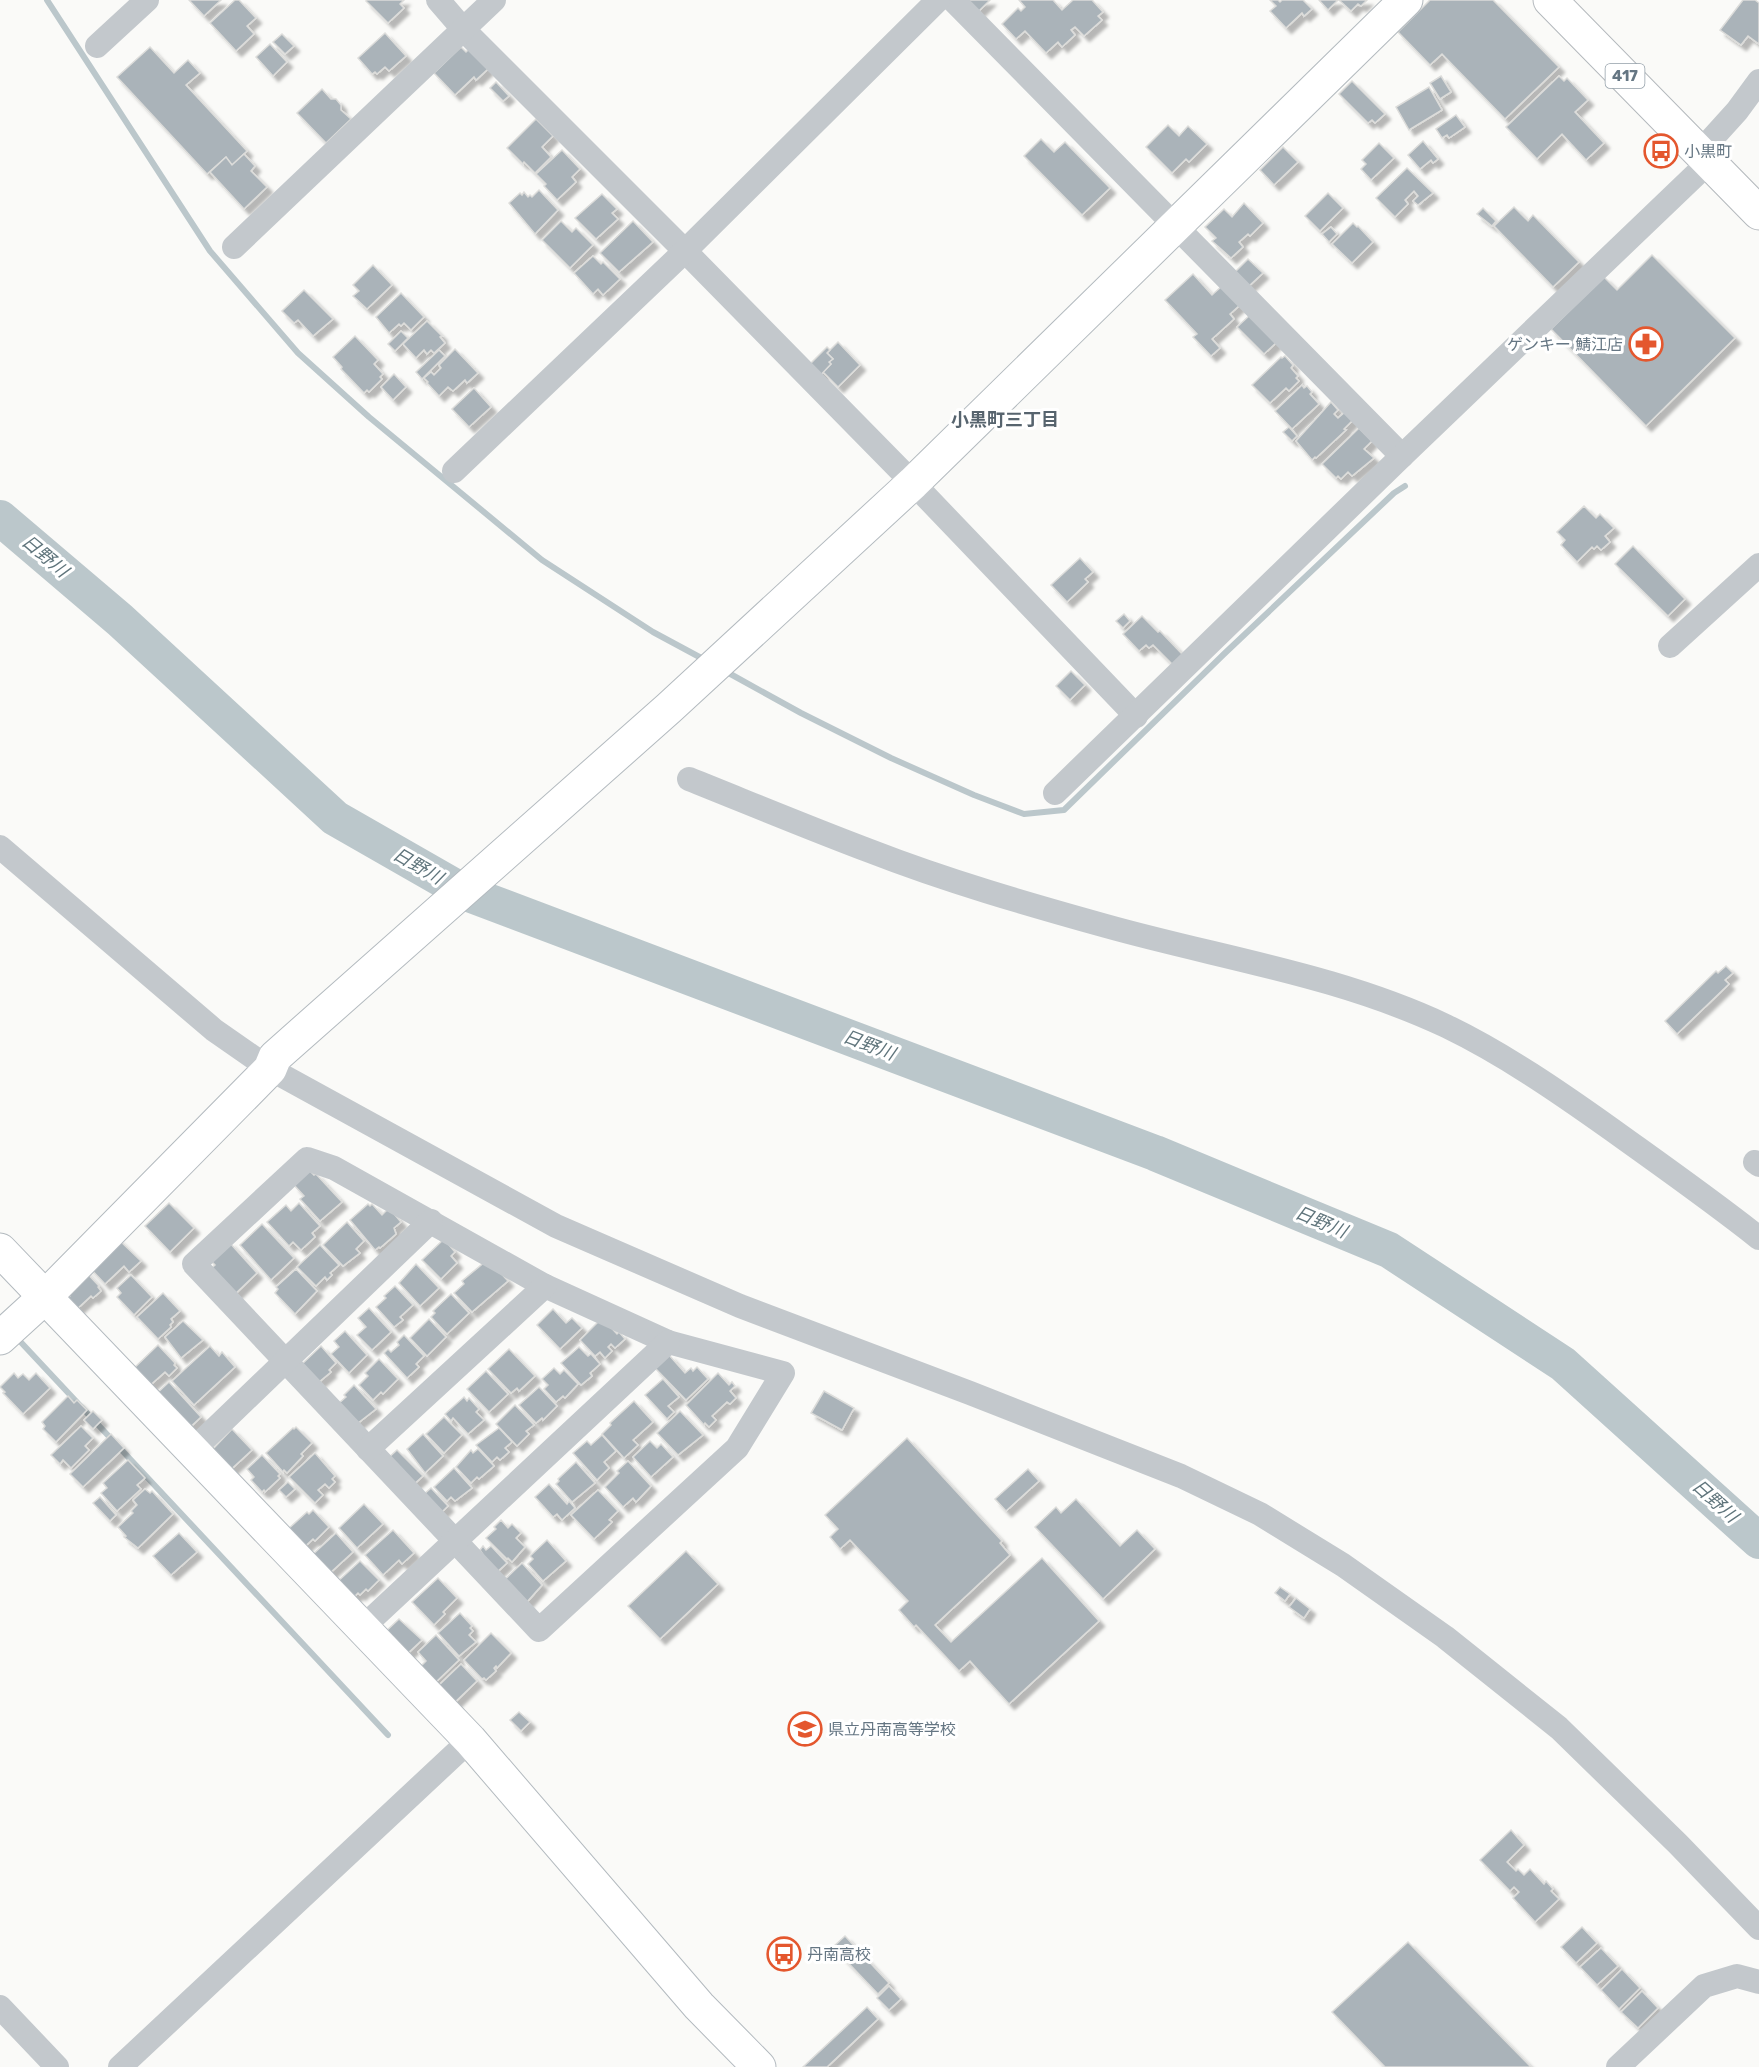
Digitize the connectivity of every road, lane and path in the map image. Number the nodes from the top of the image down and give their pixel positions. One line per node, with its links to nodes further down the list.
1 (147, 0): 9 (street)
2 (438, 0): 8 (street)
3 (494, 0): 8 (street)
4 (938, 0): 15 (street)
5 (953, 0): 13 (street)
6 (1406, 0): 13 (main road)
7 (1550, 0): 11 (main road, 417)
8 (462, 29): 14 (street); 15 (street)
9 (97, 46)
10 (1759, 81): 11 (street)
11 (1704, 158): 12 (main road, 417); 16 (street)
12 (1759, 213)
13 (1177, 226): 16 (street); 18 (main road)
14 (234, 247)
15 (685, 251): 17 (street); 18 (street)
16 (1402, 456): 21 (street)
17 (454, 471)
18 (913, 483): 21 (street); 25 (main road)
19 (1759, 565): 20 (street)
20 (1670, 646)
21 (1136, 716): 23 (street)
22 (689, 778): 27 (street)
23 (1055, 793)
24 (0, 847): 25 (street)
25 (272, 1063): 30 (main road); 39 (street)
26 (431, 1221): 29 (street); 33 (street); 33 (street)
27 (1759, 1238)
28 (0, 1250): 30 (main road)
29 (545, 1286): 32 (street); 34 (street)
30 (45, 1297): 31 (main road); 35 (main road)
31 (0, 1338)
32 (668, 1342): 36 (street); 36 (street)
33 (286, 1361): 34 (street); 35 (street)
34 (368, 1449): 36 (street)
35 (192, 1451): 37 (main road)
36 (455, 1541): 37 (street)
37 (362, 1628): 38 (main road)
38 (470, 1740): 43 (street); 44 (main road)
39 (1759, 1929)
40 (1759, 1982): 45 (street)
41 (0, 2007): 42 (street)
42 (57, 2067)
43 (120, 2067)
44 (759, 2067)
45 (1618, 2067)

